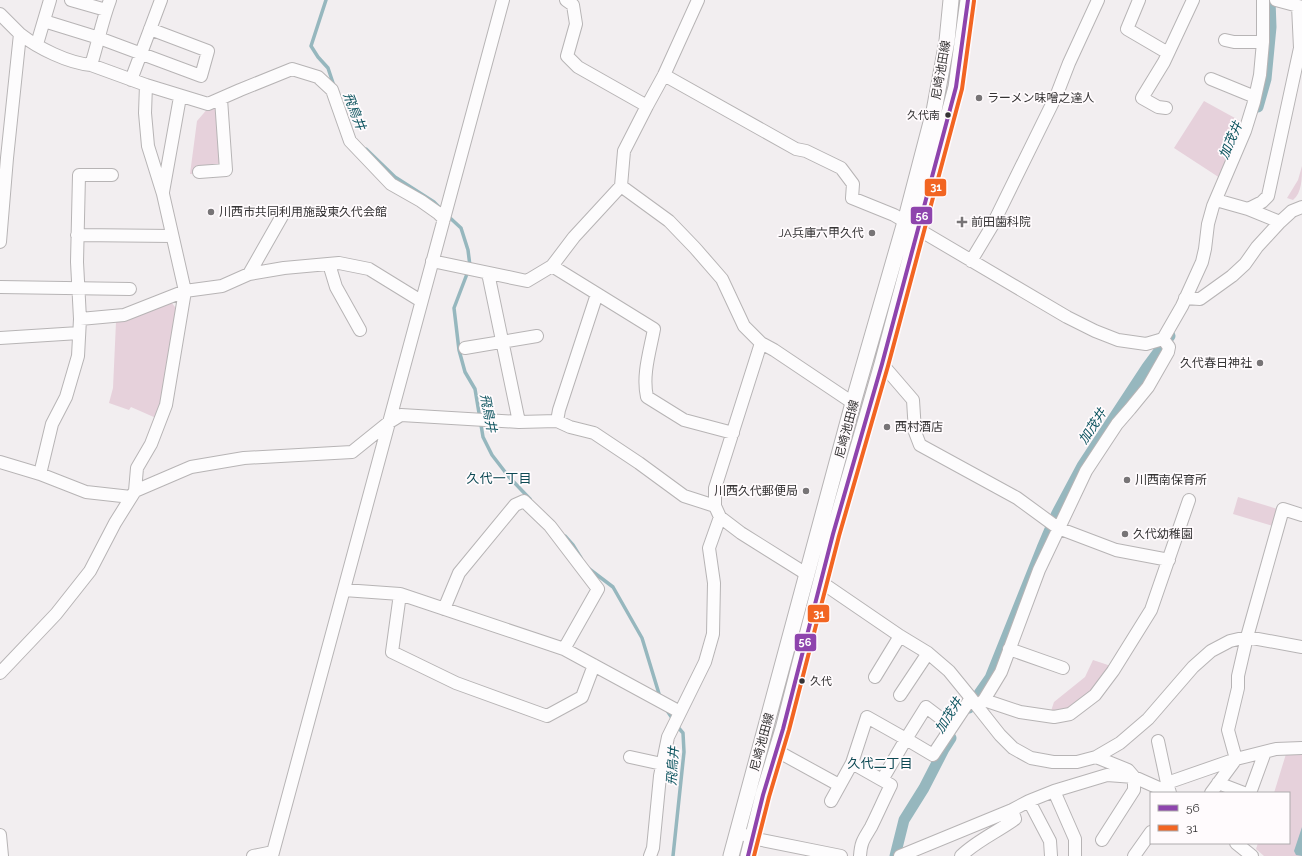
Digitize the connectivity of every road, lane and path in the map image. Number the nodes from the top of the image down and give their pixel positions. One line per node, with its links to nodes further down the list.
1 (50, 0): 17 (street)
2 (71, 0): 14 (street)
3 (161, 0): 18 (street)
4 (503, 0): 44 (street)
5 (566, 0): 34 (street)
6 (698, 0): 27 (street)
7 (951, 0): 45 (main road, 尼崎池田線)
8 (968, 0): 47 (main road, 尼崎池田線)
9 (1098, 0): 52 (street)
10 (1139, 0): 24 (street)
11 (1193, 0): 24 (street)
12 (1263, 0): 22 (street)
13 (1276, 0): 15 (street)
14 (108, 5): 20 (street)
15 (1300, 6): 42 (street)
16 (0, 14): 19 (street)
17 (44, 21): 20 (street); 23 (street)
18 (150, 30): 25 (street); 25 (street)
19 (20, 34): 23 (street); 50 (street)
20 (99, 38): 25 (street); 26 (street)
21 (1225, 40): 22 (street)
22 (1262, 42): 32 (street)
23 (37, 44): 26 (street)
24 (1168, 53): 35 (street)
25 (141, 54): 29 (street)
26 (91, 65): 29 (street)
27 (664, 75): 34 (street); 45 (street)
28 (1211, 79): 32 (street)
29 (131, 80): 30 (street)
30 (146, 85): 31 (street); 39 (street)
31 (180, 96): 33 (street); 39 (street)
32 (1255, 97): 40 (street)
33 (221, 99): 36 (street); 44 (street)
34 (647, 106): 38 (street)
35 (1166, 108)
36 (199, 172)
37 (112, 175): 48 (street)
38 (622, 186): 54 (street); 71 (street)
39 (163, 194): 49 (street)
40 (1216, 200): 42 (street); 62 (street)
41 (1302, 207): 46 (street)
42 (1248, 209): 46 (street)
43 (282, 216): 56 (street)
44 (444, 219): 51 (street)
45 (905, 222): 47 (street); 74 (main road, 尼崎池田線)
46 (1280, 222): 62 (street)
47 (919, 231): 52 (street); 73 (main road, 尼崎池田線)
48 (77, 236): 49 (street); 58 (street)
49 (172, 236): 60 (street)
50 (0, 242)
51 (432, 261): 55 (street); 63 (street)
52 (971, 261): 69 (street)
53 (329, 264): 56 (street); 63 (street); 65 (street)
54 (552, 266): 55 (street); 61 (street)
55 (488, 273): 70 (street)
56 (249, 274): 60 (street)
57 (0, 287): 58 (street)
58 (78, 287): 59 (street); 64 (street)
59 (130, 289)
60 (185, 291): 64 (street); 81 (street)
61 (597, 294): 75 (street); 78 (street)
62 (1185, 298): 69 (street)
63 (421, 301): 77 (street)
64 (80, 319): 66 (street)
65 (360, 330)
66 (79, 333): 68 (street); 80 (street)
67 (537, 336): 70 (street)
68 (0, 338)
69 (1163, 339): 86 (street)
70 (503, 341): 72 (street); 76 (street)
71 (761, 343): 74 (street); 78 (street)
72 (465, 348)
73 (882, 364): 86 (street); 88 (main road, 尼崎池田線)
74 (853, 403): 88 (main road, 尼崎池田線)
75 (557, 421): 76 (street); 83 (street)
76 (519, 422): 77 (street)
77 (388, 424): 81 (street); 89 (street)
78 (733, 433): 83 (street)
79 (0, 462): 80 (street)
80 (40, 474): 81 (street)
81 (133, 494): 100 (street)
82 (1189, 500): 87 (street)
83 (715, 506): 85 (street)
84 (1302, 515): 93 (street)
85 (720, 517): 88 (street); 104 (street)
86 (1058, 528): 87 (street); 96 (street)
87 (1169, 560): 103 (street)
88 (814, 578): 92 (street); 109 (main road, 尼崎池田線); 127 (main road, 尼崎池田線)
89 (344, 590): 90 (street); 133 (street)
90 (400, 594): 91 (street); 98 (street)
91 (444, 609): 95 (street); 95 (street)
92 (900, 636): 97 (street); 101 (street)
93 (1247, 637): 94 (street); 112 (street); 113 (street)
94 (1302, 647)
95 (564, 649): 98 (street)
96 (1009, 649): 99 (street); 103 (street)
97 (928, 653): 102 (street); 103 (street)
98 (594, 665): 104 (street)
99 (1063, 668)
100 (0, 672)
101 (875, 677)
102 (900, 695)
103 (977, 701): 105 (street); 112 (street)
104 (680, 712): 115 (street)
105 (951, 726): 106 (street); 106 (street)
106 (906, 740): 114 (street); 117 (street)
107 (1158, 741): 120 (street)
108 (1302, 748): 110 (street)
109 (777, 752): 118 (street); 130 (main road, 尼崎池田線)
110 (1265, 752): 113 (street); 123 (street)
111 (630, 757): 115 (street)
112 (1096, 757): 116 (street)
113 (1236, 759): 119 (street); 120 (street)
114 (852, 763): 117 (street); 118 (street)
115 (662, 764): 137 (street)
116 (1134, 777): 120 (street); 121 (street); 131 (street)
117 (882, 780): 141 (street)
118 (839, 785): 124 (street)
119 (1214, 788): 122 (street)
120 (1169, 790)
121 (1054, 791): 125 (street); 134 (street)
122 (1238, 792)
123 (1250, 792)
124 (831, 801)
125 (1029, 801): 126 (street); 144 (street)
126 (1012, 810): 142 (street); 143 (street)
127 (738, 832): 130 (street); 138 (main road, 尼崎池田線)
128 (1150, 833): 145 (street)
129 (0, 834): 135 (street)
130 (752, 838): 139 (main road, 尼崎池田線); 140 (street)
131 (1102, 840)
132 (1237, 844): 146 (street)
133 (272, 854): 136 (street)
134 (1070, 855)
135 (2, 856)
136 (254, 856)
137 (650, 856)
138 (732, 856)
139 (748, 856)
140 (841, 856)
141 (860, 856)
142 (900, 856)
143 (961, 856)
144 (1051, 856)
145 (1134, 856)
146 (1252, 856)

